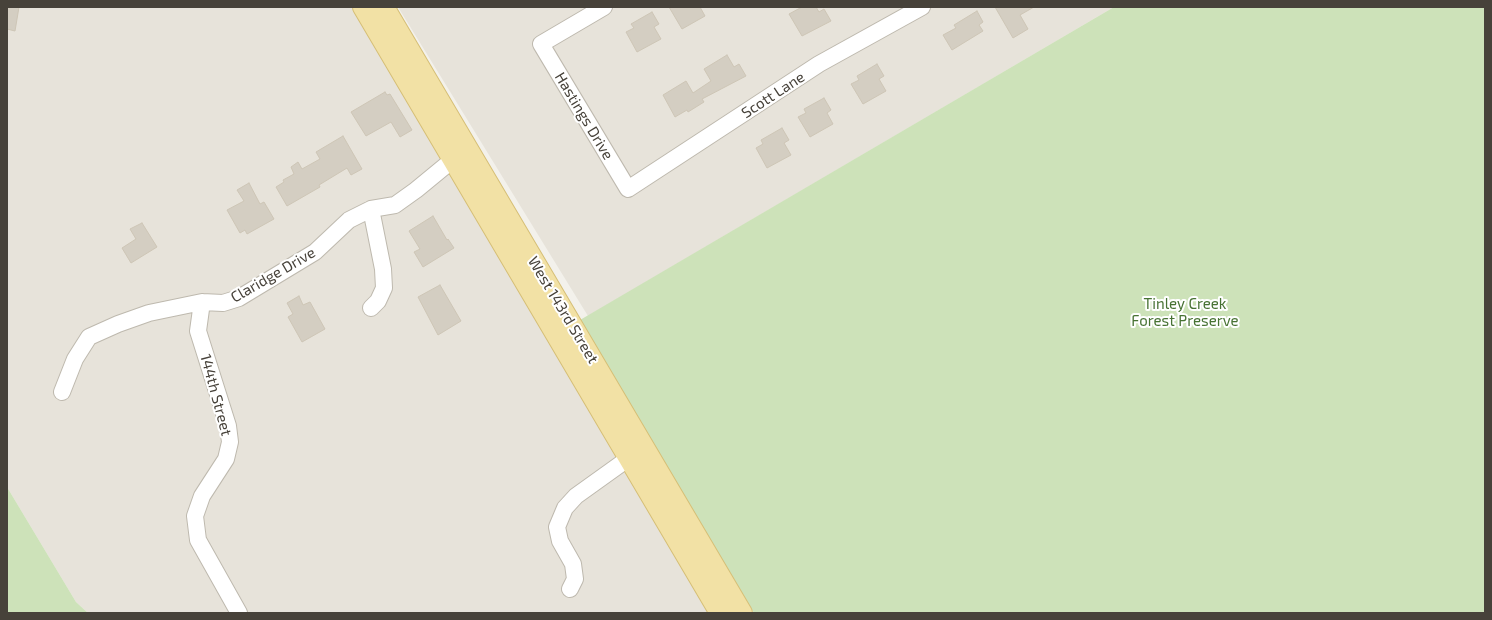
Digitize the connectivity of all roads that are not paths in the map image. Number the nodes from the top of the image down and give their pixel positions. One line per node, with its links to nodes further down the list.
1 (363, 7): 5 (main road, West 143rd Street)
2 (384, 7): 5 (main road, West 143rd Street)
3 (604, 7): 6 (street, Hastings Drive)
4 (922, 7): 6 (street, Scott Lane)
5 (460, 154): 7 (street, Claridge Drive); 11 (main road, West 143rd Street); 15 (main road, West 143rd Street)
6 (628, 189)
7 (370, 209): 8 (street, Claridge Drive); 9 (street)
8 (202, 302): 10 (street, Claridge Drive); 13 (street, 144th Street)
9 (371, 308)
10 (62, 392)
11 (629, 458): 12 (street); 14 (main road, West 143rd Street)
12 (570, 589)
13 (239, 613)
14 (720, 613)
15 (742, 613)

